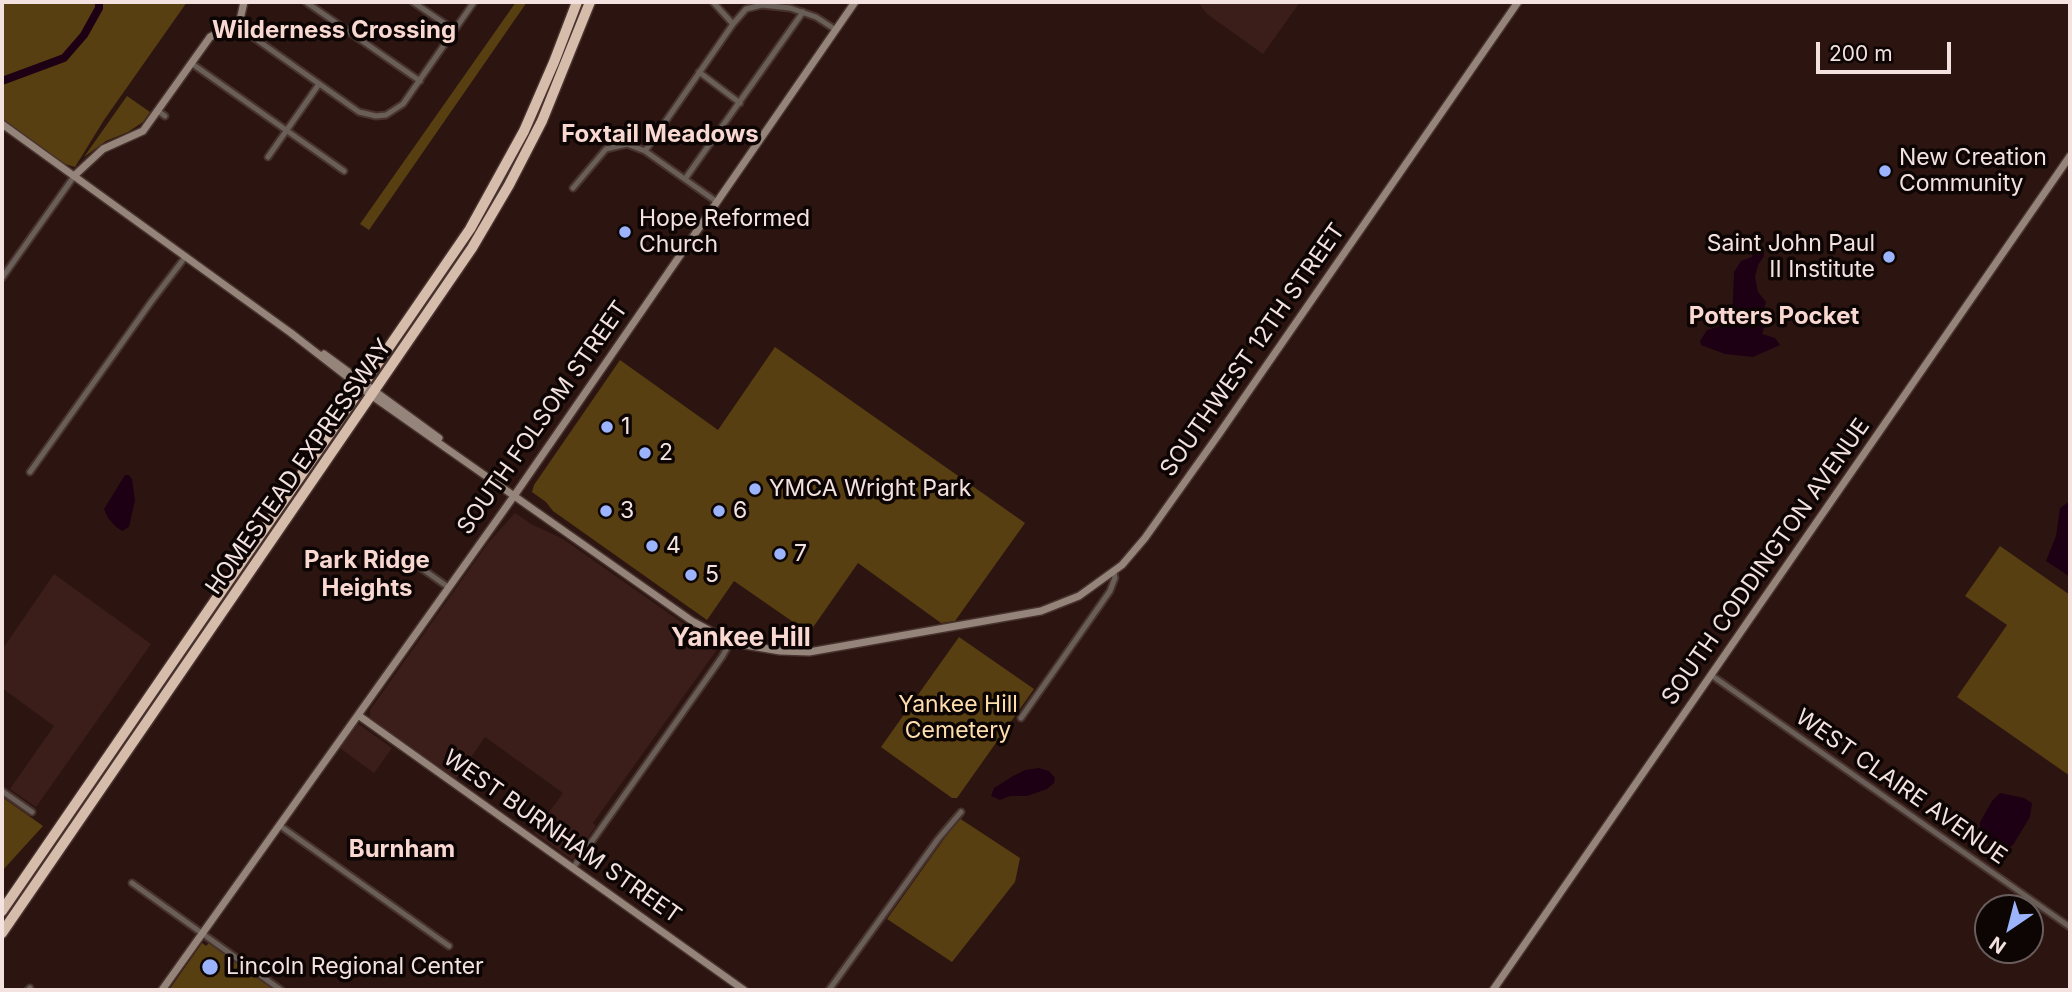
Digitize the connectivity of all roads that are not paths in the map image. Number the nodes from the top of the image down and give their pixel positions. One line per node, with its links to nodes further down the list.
1 (244, 2): 12 (main road)
2 (306, 2): 17 (street)
3 (413, 2): 13 (street)
4 (474, 2): 13 (street)
5 (577, 2): 32 (highway, HOMESTEAD EXPRESSWAY)
6 (590, 2): 33 (highway, HOMESTEAD EXPRESSWAY)
7 (713, 2): 11 (street)
8 (855, 2): 14 (main road, SOUTH FOLSOM STREET)
9 (1518, 2): 37 (main road, SOUTHWEST 12TH STREET)
10 (803, 12): 11 (street); 14 (street); 19 (street)
11 (733, 24): 16 (street)
12 (237, 29): 15 (main road); 18 (street)
13 (454, 30): 17 (street)
14 (836, 30): 29 (main road, SOUTH FOLSOM STREET)
15 (191, 63): 21 (street); 26 (main road)
16 (699, 72): 19 (street); 22 (street)
17 (419, 81): 18 (street)
18 (319, 83): 21 (street)
19 (740, 103): 27 (street)
20 (2, 124): 26 (main road)
21 (286, 130): 23 (street); 25 (street)
22 (645, 151): 27 (street); 28 (street)
23 (268, 156)
24 (2070, 156): 40 (main road, SOUTH CODDINGTON AVENUE)
25 (344, 171)
26 (75, 175): 30 (main road); 31 (street)
27 (685, 179): 29 (street)
28 (572, 188)
29 (717, 202): 35 (main road, SOUTH FOLSOM STREET)
30 (186, 256): 32 (main road); 34 (street)
31 (2, 278)
32 (364, 386): 33 (main road); 49 (highway, HOMESTEAD EXPRESSWAY)
33 (374, 394): 35 (main road); 51 (highway, HOMESTEAD EXPRESSWAY)
34 (30, 472)
35 (514, 496): 38 (main road, SOUTH FOLSOM STREET); 39 (main road)
36 (407, 558): 38 (street)
37 (1114, 572): 39 (main road); 42 (street, SOUTHWEST 12TH STREET)
38 (448, 587): 41 (main road, SOUTH FOLSOM STREET)
39 (731, 641): 47 (street)
40 (1711, 675): 50 (street, WEST CLAIRE AVENUE); 58 (main road, SOUTH CODDINGTON AVENUE)
41 (358, 715): 46 (main road, SOUTH FOLSOM STREET); 47 (main road, WEST BURNHAM STREET)
42 (1021, 718)
43 (2, 791): 44 (street)
44 (32, 812)
45 (961, 812): 57 (street)
46 (279, 825): 52 (main road, SOUTH FOLSOM STREET); 53 (street)
47 (573, 868): 56 (main road, WEST BURNHAM STREET)
48 (132, 883): 52 (street)
49 (2, 911)
50 (2070, 927)
51 (2, 933)
52 (202, 934): 54 (main road, SOUTH FOLSOM STREET); 55 (street)
53 (449, 946)
54 (162, 990)
55 (281, 990)
56 (744, 990)
57 (829, 990)
58 (1493, 990)

